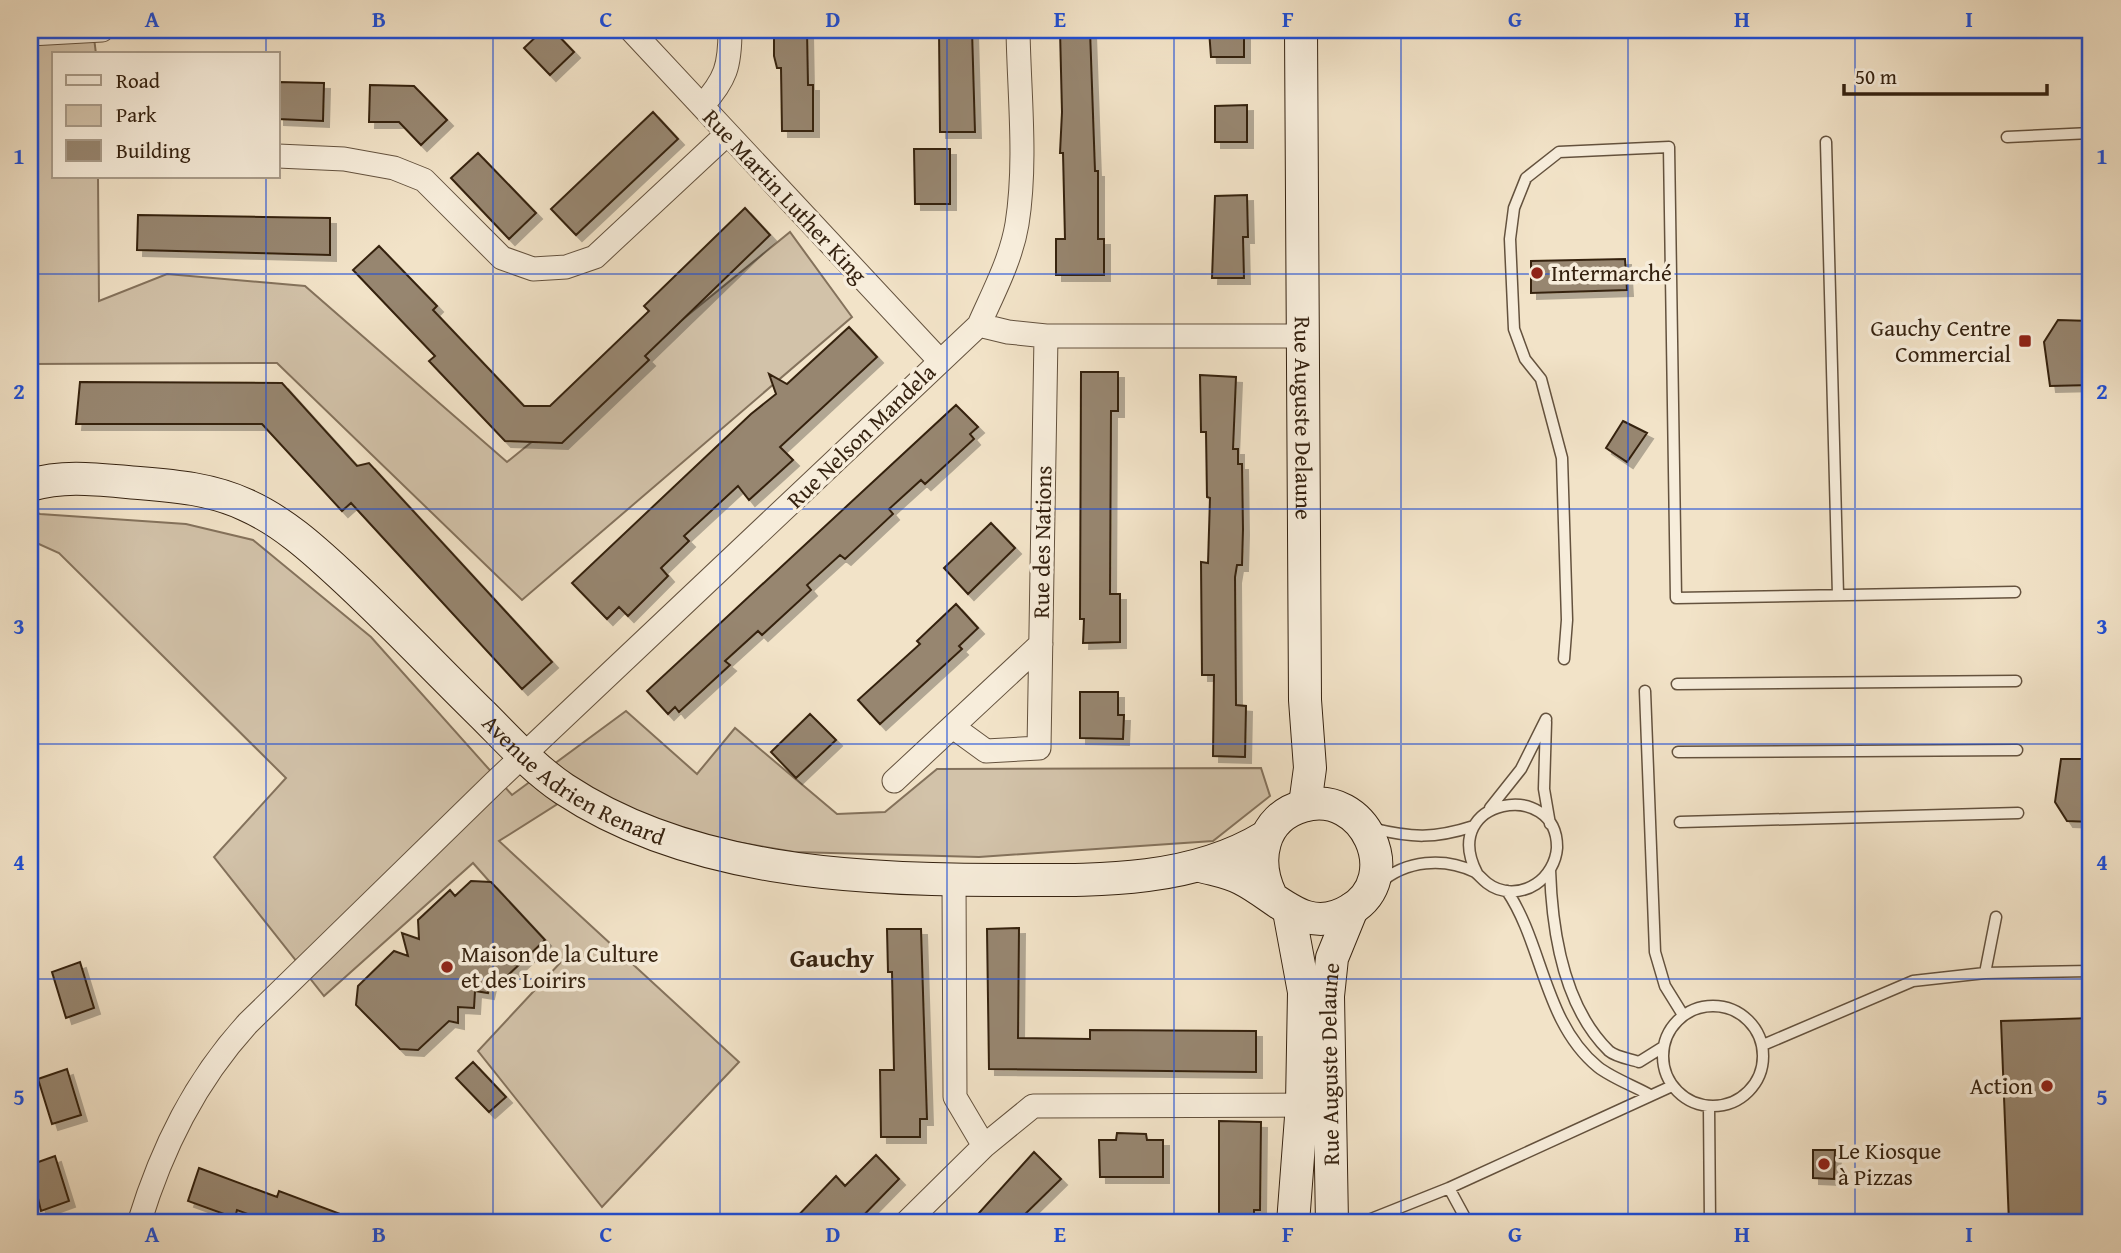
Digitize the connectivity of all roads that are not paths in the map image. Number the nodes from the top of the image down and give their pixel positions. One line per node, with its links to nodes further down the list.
1 (102, 30): 6 (street)
2 (631, 30): 7 (street, Rue Martin Luther King)
3 (730, 30): 7 (street)
4 (1018, 30): 13 (street, Rue Nelson Mandela)
5 (1301, 30): 14 (street, Rue Auguste Delaune)
6 (30, 34)
7 (702, 106): 9 (street, Rue Martin Luther King)
8 (2091, 133): 10 (lane)
9 (727, 134): 12 (street); 16 (street, Rue Martin Luther King)
10 (2007, 137)
11 (1826, 142): 19 (lane)
12 (280, 156)
13 (979, 325): 15 (street); 16 (street, Rue Nelson Mandela)
14 (1303, 335): 15 (street); 30 (street, Rue Auguste Delaune)
15 (1046, 336): 20 (street, Rue des Nations)
16 (940, 361): 28 (street, Rue Nelson Mandela)
17 (30, 485): 28 (street, Avenue Adrien Renard)
18 (2015, 593): 19 (lane)
19 (1838, 596): 21 (lane)
20 (1041, 644): 25 (street); 25 (street, Rue des Nations)
21 (1564, 659)
22 (2016, 681): 23 (lane)
23 (1677, 684)
24 (1645, 691): 48 (lane)
25 (953, 727): 29 (street)
26 (2017, 750): 27 (lane)
27 (1678, 752)
28 (524, 756): 41 (street, Avenue Adrien Renard); 57 (street, Rue Nelson Mandela)
29 (894, 780)
30 (1305, 805): 36 (street); 37 (street)
31 (1487, 812): 34 (lane); 34 (lane); 35 (lane)
32 (2018, 813): 33 (lane)
33 (1680, 822)
34 (1550, 824): 39 (lane)
35 (1474, 826): 36 (lane); 40 (lane)
36 (1365, 827): 43 (street)
37 (1265, 838): 38 (street, Avenue Adrien Renard); 44 (street)
38 (1201, 866): 41 (street, Avenue Adrien Renard); 44 (street, Avenue Adrien Renard)
39 (1550, 870): 42 (lane); 50 (lane)
40 (1477, 873): 42 (lane); 43 (lane)
41 (954, 880): 55 (street)
42 (1507, 891): 52 (lane)
43 (1360, 901): 44 (street); 53 (street, Rue Auguste Delaune)
44 (1280, 904): 53 (street, Rue Auguste Delaune)
45 (1996, 917): 47 (lane)
46 (2091, 971): 47 (lane)
47 (1985, 974): 49 (lane)
48 (1683, 1015): 49 (lane); 50 (lane)
49 (1763, 1045): 54 (lane)
50 (1663, 1047): 51 (lane)
51 (1672, 1086): 52 (lane); 54 (lane)
52 (1650, 1095): 56 (lane)
53 (1315, 1105): 55 (street); 59 (street, Rue Auguste Delaune); 60 (street, Rue Auguste Delaune)
54 (1709, 1106): 63 (lane)
55 (984, 1146): 58 (street)
56 (1449, 1188): 61 (lane); 62 (lane)
57 (144, 1222)
58 (906, 1223)
59 (1293, 1223)
60 (1332, 1223)
61 (1362, 1223)
62 (1468, 1223)
63 (1710, 1223)

